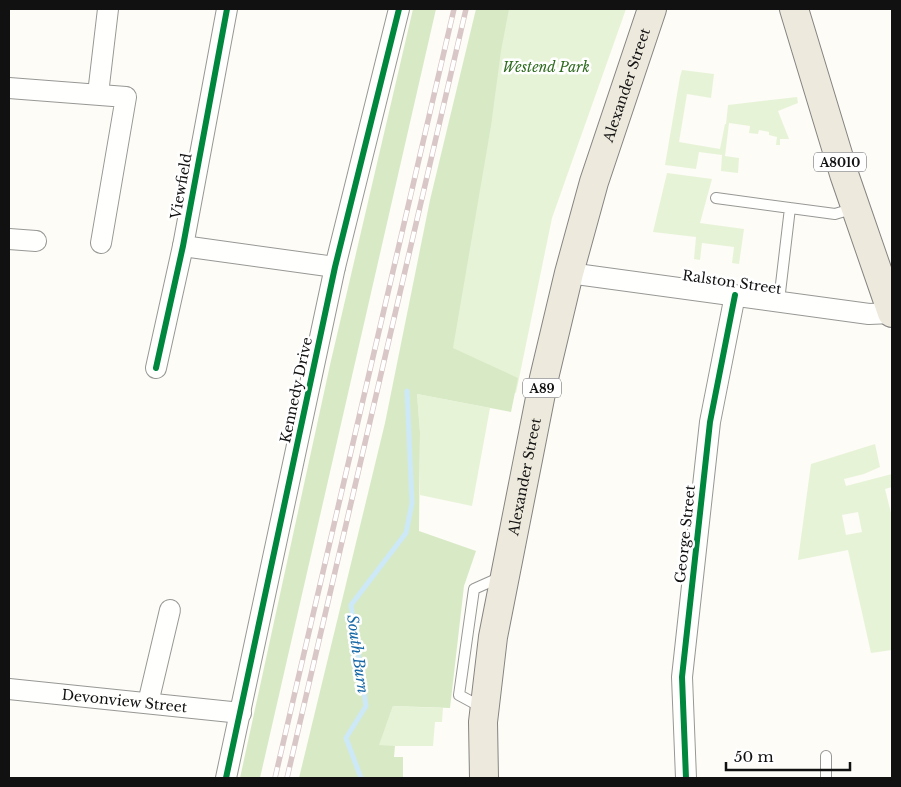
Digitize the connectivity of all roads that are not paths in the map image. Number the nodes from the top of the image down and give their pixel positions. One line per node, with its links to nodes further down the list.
1 (108, 9): 7 (street)
2 (227, 9): 14 (street, Viewfield)
3 (399, 9): 15 (street, Kennedy Drive)
4 (652, 9): 16 (main road, Alexander Street / A89)
5 (794, 9): 10 (main road, A8010)
6 (9, 88): 7 (street)
7 (98, 94): 13 (street)
8 (716, 198): 9 (lane)
9 (790, 208): 10 (lane); 18 (lane)
10 (856, 208): 19 (main road, A8010)
11 (9, 238): 12 (street)
12 (36, 241)
13 (101, 243)
14 (183, 246): 15 (street); 20 (street, Viewfield)
15 (335, 267): 24 (street, Kennedy Drive)
16 (569, 273): 17 (street, Ralston Street); 27 (main road, Alexander Street / A89)
17 (735, 295): 18 (street, Ralston Street); 28 (street, George Street)
18 (780, 301): 19 (street, Ralston Street)
19 (892, 313)
20 (156, 368)
21 (170, 610): 23 (street)
22 (9, 688): 23 (street, Devonview Street)
23 (148, 703): 24 (street, Devonview Street)
24 (240, 713): 26 (street, Kennedy Drive)
25 (826, 756): 29 (lane)
26 (226, 778)
27 (484, 778)
28 (686, 778)
29 (826, 778)

